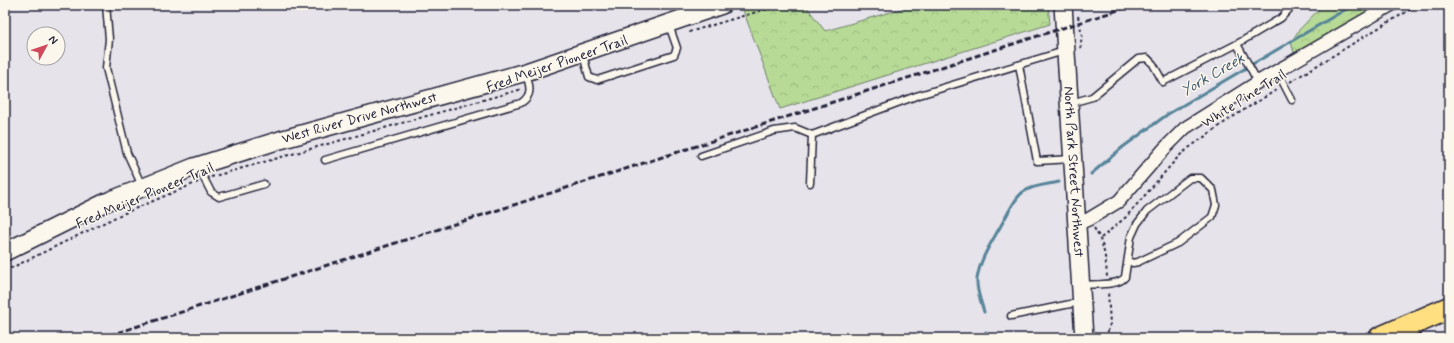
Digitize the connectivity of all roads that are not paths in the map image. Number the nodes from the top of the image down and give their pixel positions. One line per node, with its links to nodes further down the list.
1 (106, 5): 23 (lane)
2 (722, 5): 6 (main road, West River Drive Northwest)
3 (1063, 5): 8 (main road, North Park Street Northwest)
4 (1293, 5): 7 (lane)
5 (1391, 5): 11 (street)
6 (671, 30): 9 (main road, West River Drive Northwest); 9 (lane)
7 (1237, 44): 13 (lane); 15 (lane)
8 (1066, 50): 10 (lane); 15 (main road, North Park Street Northwest)
9 (582, 53): 12 (main road, West River Drive Northwest)
10 (1019, 65): 16 (lane); 18 (lane)
11 (1277, 71): 13 (street); 14 (lane)
12 (528, 79): 19 (lane); 20 (main road, West River Drive Northwest)
13 (1258, 82): 24 (street)
14 (1292, 100)
15 (1069, 104): 18 (main road, North Park Street Northwest)
16 (812, 135): 17 (lane); 21 (lane)
17 (701, 156)
18 (1072, 159): 24 (main road, North Park Street Northwest)
19 (325, 160)
20 (200, 172): 22 (lane); 23 (main road, West River Drive Northwest)
21 (810, 183)
22 (264, 184)
23 (142, 188): 25 (main road, West River Drive Northwest)
24 (1076, 225): 27 (main road, North Park Street Northwest)
25 (5, 252)
26 (1128, 261): 26 (lane); 27 (lane)
27 (1080, 285): 28 (main road, North Park Street Northwest)
28 (1081, 302): 30 (lane); 31 (main road, North Park Street Northwest)
29 (1449, 308): 32 (highway)
30 (1011, 316)
31 (1084, 338)
32 (1380, 338)

